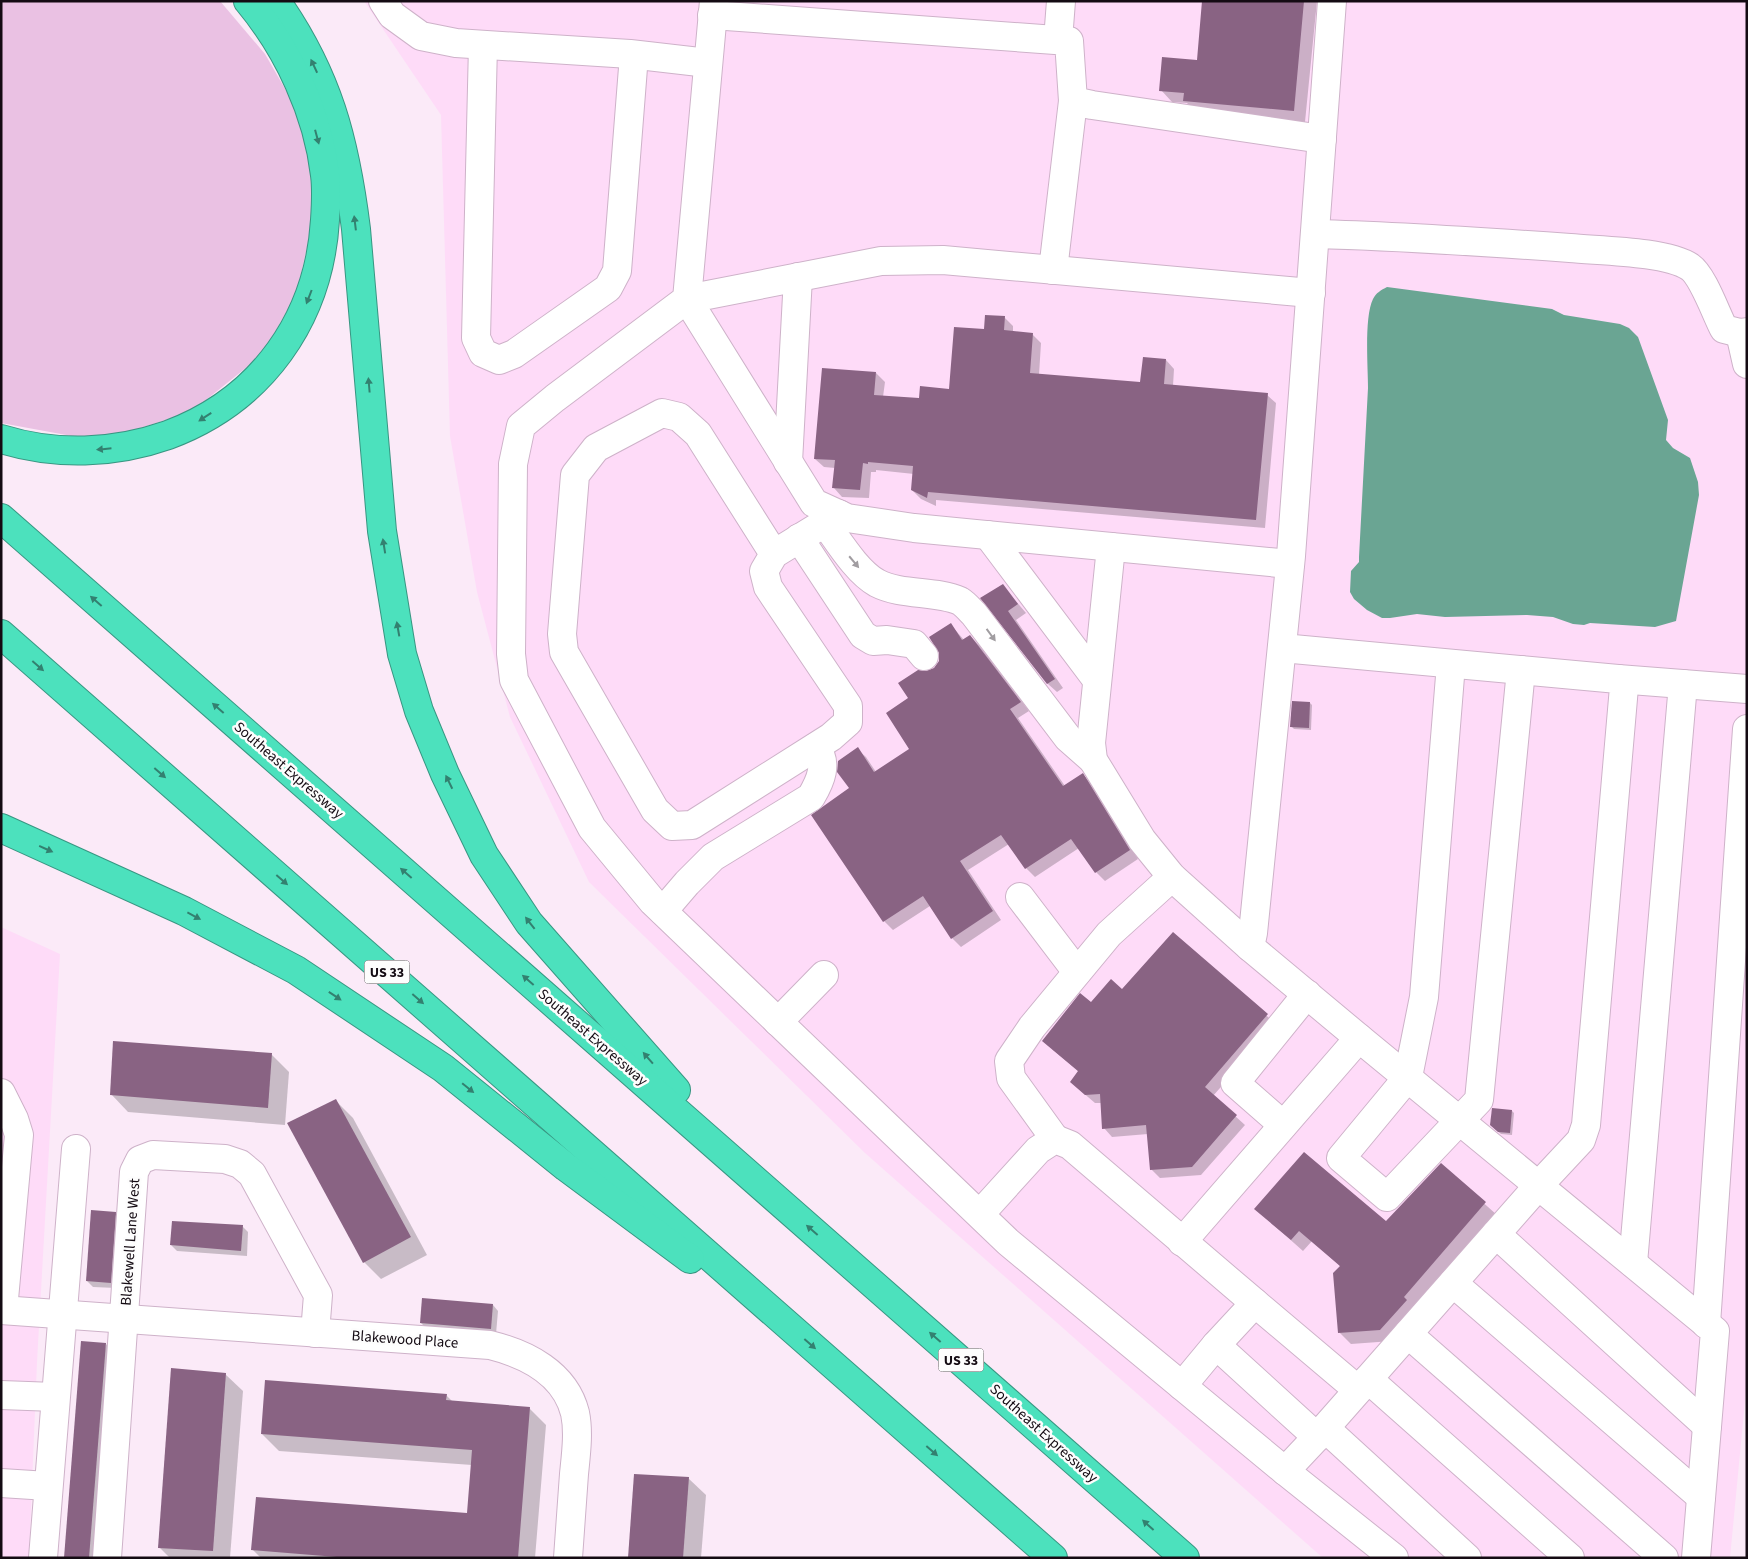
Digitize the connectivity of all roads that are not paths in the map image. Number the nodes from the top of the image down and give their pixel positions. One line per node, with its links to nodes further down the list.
1 (248, 1): 21 (highway, one-way to 21)
2 (276, 1): 59 (highway, one-way to 2)
3 (383, 1): 9 (lane)
4 (1062, 1): 8 (lane)
5 (1332, 1): 13 (lane)
6 (713, 8): 7 (lane); 11 (lane)
7 (828, 12): 8 (lane)
8 (1058, 40): 12 (lane)
9 (483, 45): 10 (lane); 10 (lane)
10 (634, 55): 11 (lane)
11 (708, 63): 18 (lane)
12 (1073, 101): 13 (lane); 15 (lane)
13 (1322, 139): 14 (lane)
14 (1315, 234): 17 (lane); 19 (lane)
15 (1053, 270): 16 (lane); 17 (lane)
16 (798, 277): 18 (lane); 22 (lane)
17 (1311, 293): 29 (lane)
18 (687, 299): 22 (lane); 45 (lane)
19 (1743, 333): 20 (lane)
20 (1747, 364)
21 (1, 439)
22 (788, 462): 24 (lane)
23 (1, 518): 59 (highway, Southeast Expressway / US 33, one-way to 23)
24 (832, 519): 25 (lane); 26 (lane); 41 (lane, one-way to 41)
25 (988, 535): 27 (lane); 36 (lane)
26 (799, 538): 28 (lane); 32 (lane)
27 (1111, 547): 29 (lane); 36 (lane)
28 (774, 554): 40 (lane); 40 (lane)
29 (1290, 564): 31 (lane)
30 (1, 634): 69 (highway, US 33, one-way to 69)
31 (1282, 648): 33 (lane); 46 (lane)
32 (924, 656)
33 (1451, 664): 34 (lane); 52 (lane)
34 (1520, 670): 35 (lane); 54 (lane)
35 (1618, 679): 37 (lane); 60 (lane)
36 (1097, 680): 41 (lane)
37 (1683, 684): 38 (lane); 64 (lane)
38 (1747, 689)
39 (1747, 729): 72 (lane)
40 (816, 747): 45 (lane)
41 (1093, 760): 43 (lane)
42 (1, 828): 69 (highway, one-way to 69)
43 (1172, 877): 46 (lane); 47 (lane)
44 (1020, 897): 47 (lane)
45 (663, 911): 50 (lane)
46 (1250, 947): 49 (lane)
47 (1077, 972): 56 (lane)
48 (824, 975): 50 (lane)
49 (1307, 994): 51 (lane); 55 (lane)
50 (778, 1022): 61 (lane)
51 (1359, 1038): 52 (lane); 55 (lane)
52 (1408, 1077): 54 (lane); 54 (lane)
53 (1, 1093): 57 (lane)
54 (1460, 1122): 60 (lane)
55 (1283, 1125): 63 (lane)
56 (1055, 1139): 61 (lane); 63 (lane)
57 (10, 1143): 65 (lane)
58 (76, 1149): 70 (lane)
59 (736, 1162): 90 (highway, Southeast Expressway / US 33, one-way to 59)
60 (1539, 1186): 62 (lane); 64 (lane)
61 (980, 1214): 77 (lane)
62 (1496, 1234): 66 (lane); 80 (lane)
63 (1182, 1242): 67 (lane)
64 (1633, 1263): 72 (lane)
65 (4, 1272): 68 (lane)
66 (1453, 1283): 74 (lane); 85 (lane)
67 (1255, 1303): 75 (lane); 76 (lane)
68 (2, 1310): 70 (lane, Blakewood Place)
69 (773, 1312): 89 (highway, US 33, one-way to 89)
70 (62, 1315): 71 (lane, Blakewood Place); 79 (lane)
71 (125, 1320): 73 (lane, Blakewood Place); 73 (lane, Blakewell Lane West); 87 (lane, Blakewell Lane West)
72 (1706, 1324): 80 (lane)
73 (315, 1333): 88 (lane, Blakewood Place)
74 (1408, 1334): 76 (lane); 94 (lane)
75 (1216, 1345): 77 (lane); 81 (lane)
76 (1363, 1385): 81 (lane); 93 (lane)
77 (1182, 1386): 82 (lane)
78 (1, 1395): 79 (lane)
79 (55, 1397): 84 (lane)
80 (1707, 1426): 85 (lane)
81 (1321, 1433): 82 (lane); 92 (lane)
82 (1285, 1471): 91 (lane)
83 (1, 1483): 84 (lane)
84 (48, 1486): 86 (lane)
85 (1701, 1497): 95 (lane)
86 (43, 1558)
87 (107, 1558)
88 (568, 1558)
89 (1053, 1558)
90 (1185, 1558)
91 (1394, 1558)
92 (1467, 1558)
93 (1570, 1558)
94 (1664, 1558)
95 (1696, 1558)

